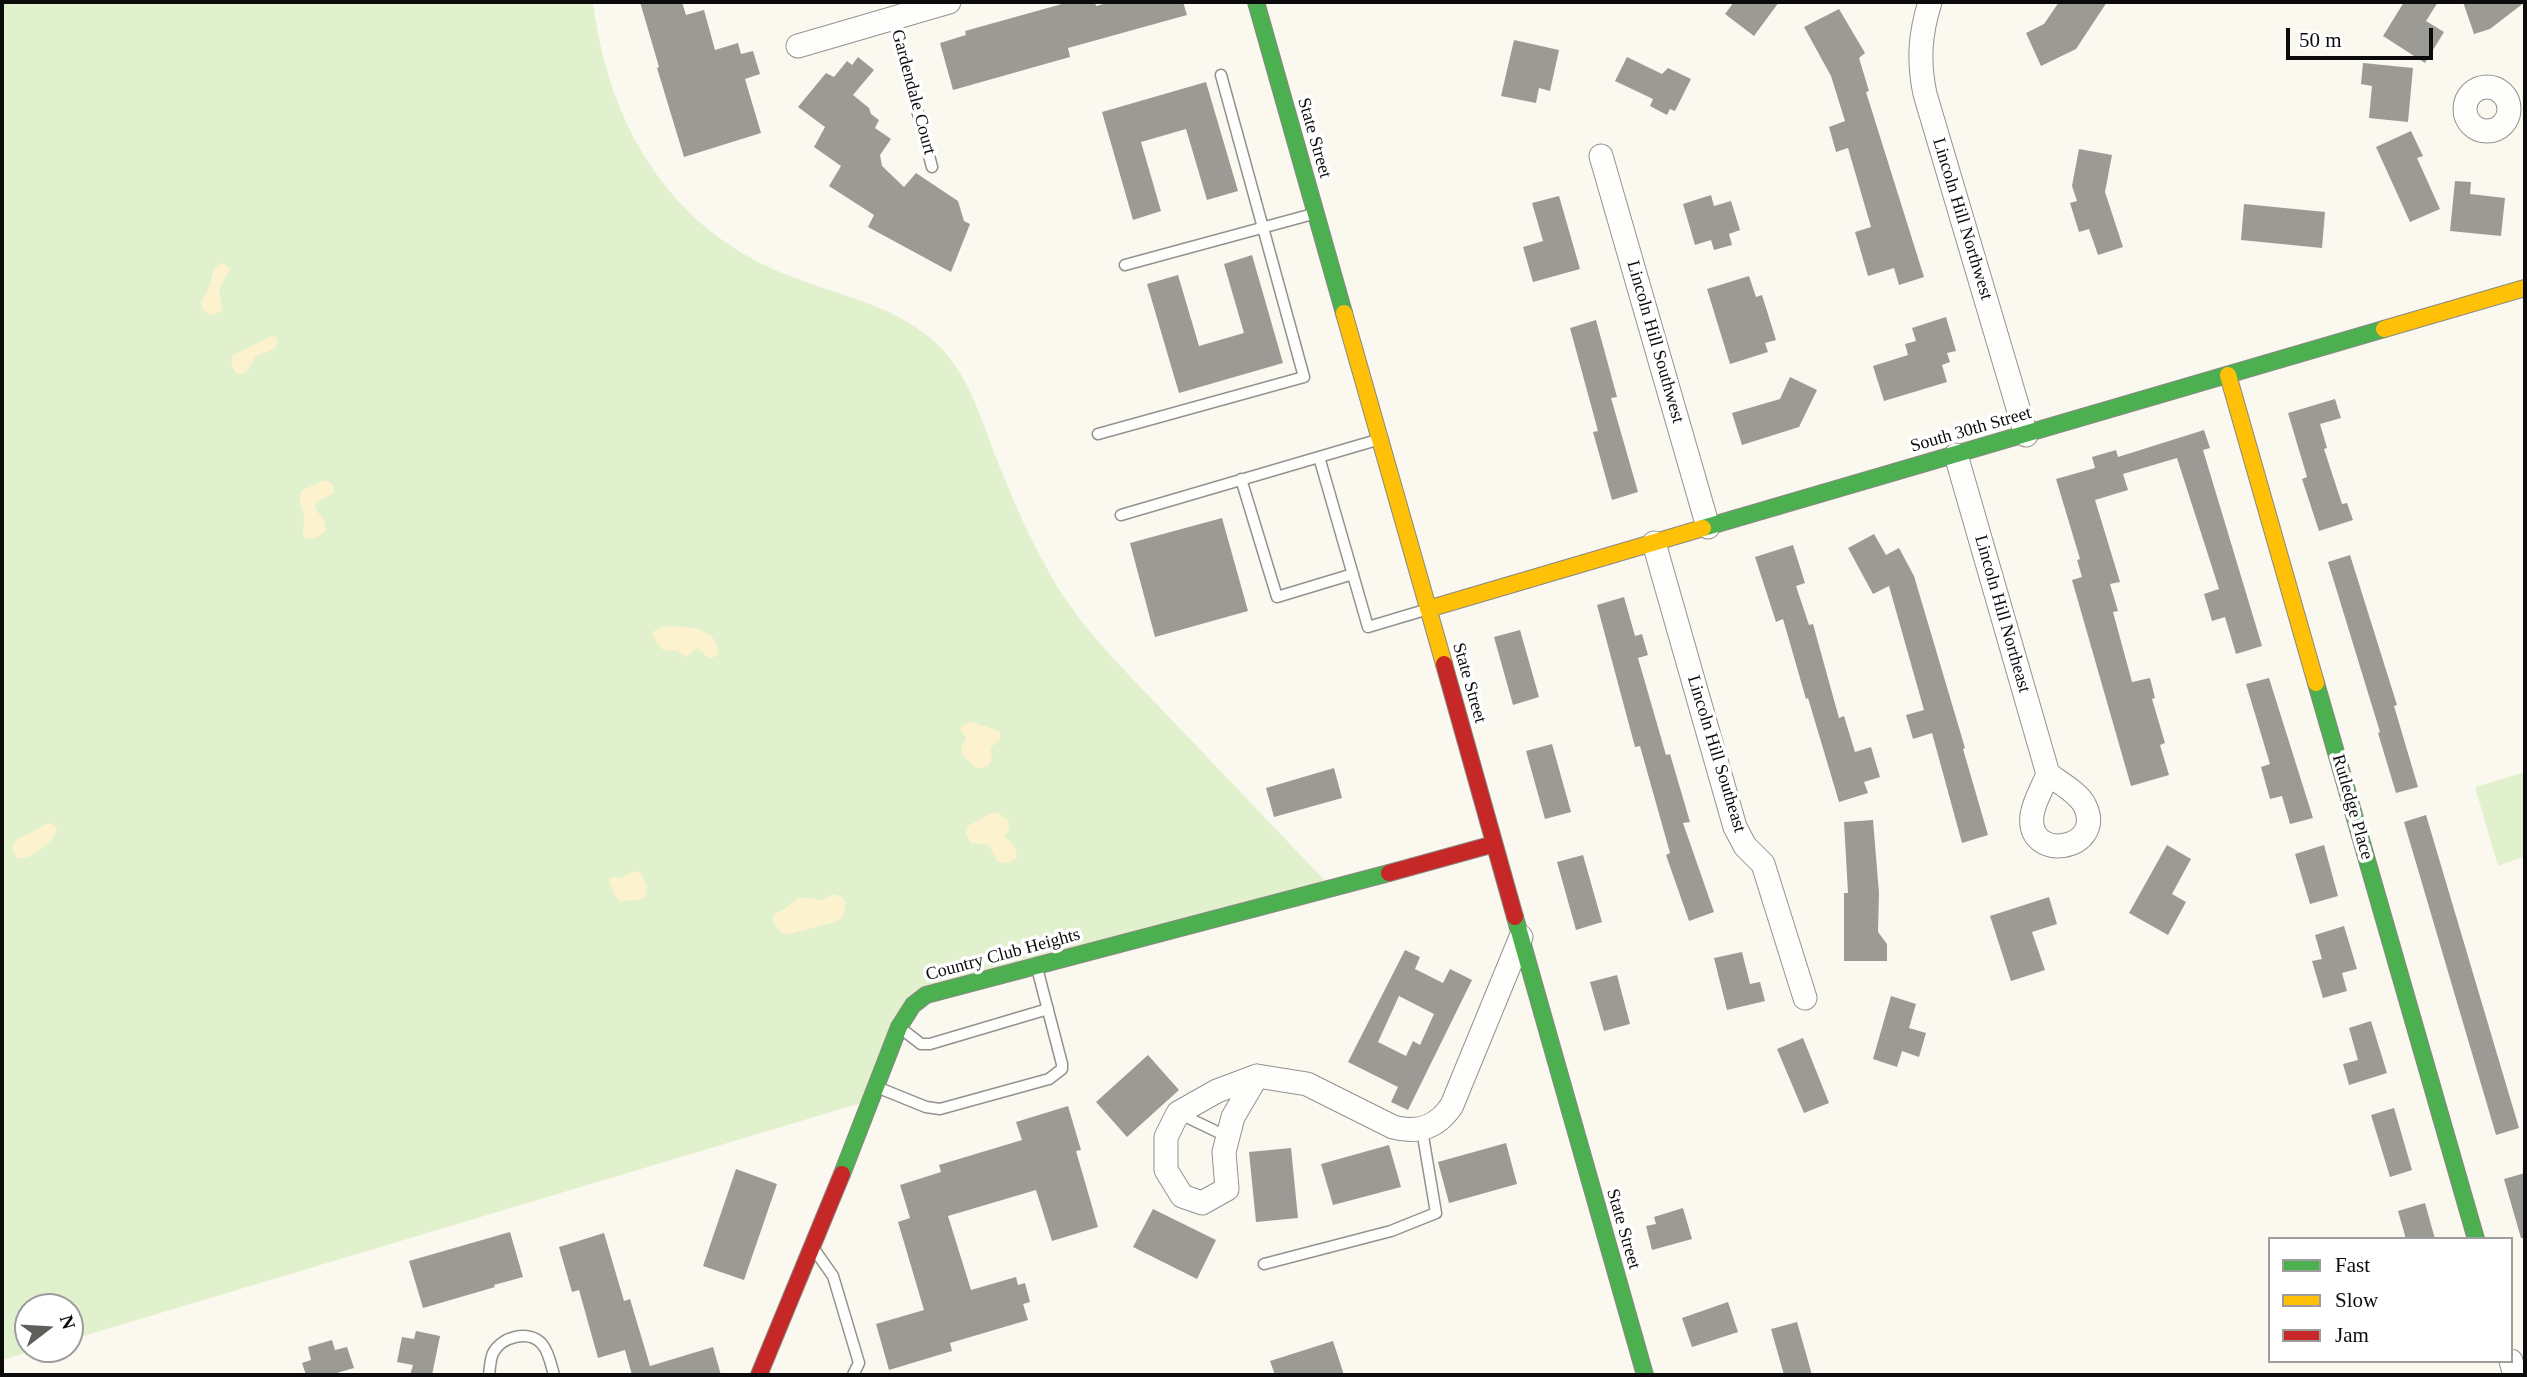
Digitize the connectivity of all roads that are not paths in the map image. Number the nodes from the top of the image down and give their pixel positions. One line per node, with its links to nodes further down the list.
1 (949, 2): 4 (street, Gardendale Court)
2 (1255, 2): 9 (street, State Street)
3 (1930, 2): 15 (street, Lincoln Hill Northwest)
4 (893, 18): 5 (street, Gardendale Court); 8 (lane, Gardendale Court)
5 (798, 46)
6 (1221, 75): 10 (lane)
7 (1601, 156): 21 (street, Lincoln Hill Southwest)
8 (932, 167)
9 (1315, 213): 10 (lane); 16 (street, State Street)
10 (1263, 228): 11 (lane); 14 (lane)
11 (1125, 265)
12 (2525, 288): 13 (street, South 30th Street)
13 (2228, 375): 15 (street, South 30th Street); 37 (street, Rutledge Place)
14 (1098, 434)
15 (2026, 435): 17 (street, South 30th Street)
16 (1380, 439): 18 (lane); 24 (street, State Street)
17 (1956, 455): 21 (street, South 30th Street); 25 (street, Lincoln Hill Northeast)
18 (1319, 457): 19 (lane); 23 (lane)
19 (1241, 479): 20 (lane); 23 (lane)
20 (1121, 514)
21 (1708, 527): 22 (street, South 30th Street)
22 (1654, 544): 24 (street, South 30th Street); 29 (street, Lincoln Hill Southeast)
23 (1353, 575): 24 (lane)
24 (1428, 610): 26 (street, State Street)
25 (2048, 774)
26 (1494, 844): 27 (street, State Street); 28 (street, Country Club Heights)
27 (1521, 937): 35 (street); 44 (street, State Street)
28 (1036, 965): 30 (lane); 31 (street, Country Club Heights)
29 (1805, 998)
30 (1048, 1009): 31 (lane); 33 (lane)
31 (899, 1027): 33 (street, Country Club Heights)
32 (1257, 1076): 34 (street); 35 (street); 36 (street)
33 (876, 1087): 38 (street, Country Club Heights)
34 (1178, 1113): 36 (lane); 36 (street)
35 (1422, 1130): 39 (lane)
36 (1228, 1137)
37 (2475, 1237)
38 (813, 1247): 42 (street, Country Club Heights); 43 (lane)
39 (1265, 1264)
40 (489, 1375): 41 (lane)
41 (554, 1375)
42 (759, 1375)
43 (853, 1375)
44 (1645, 1375)

